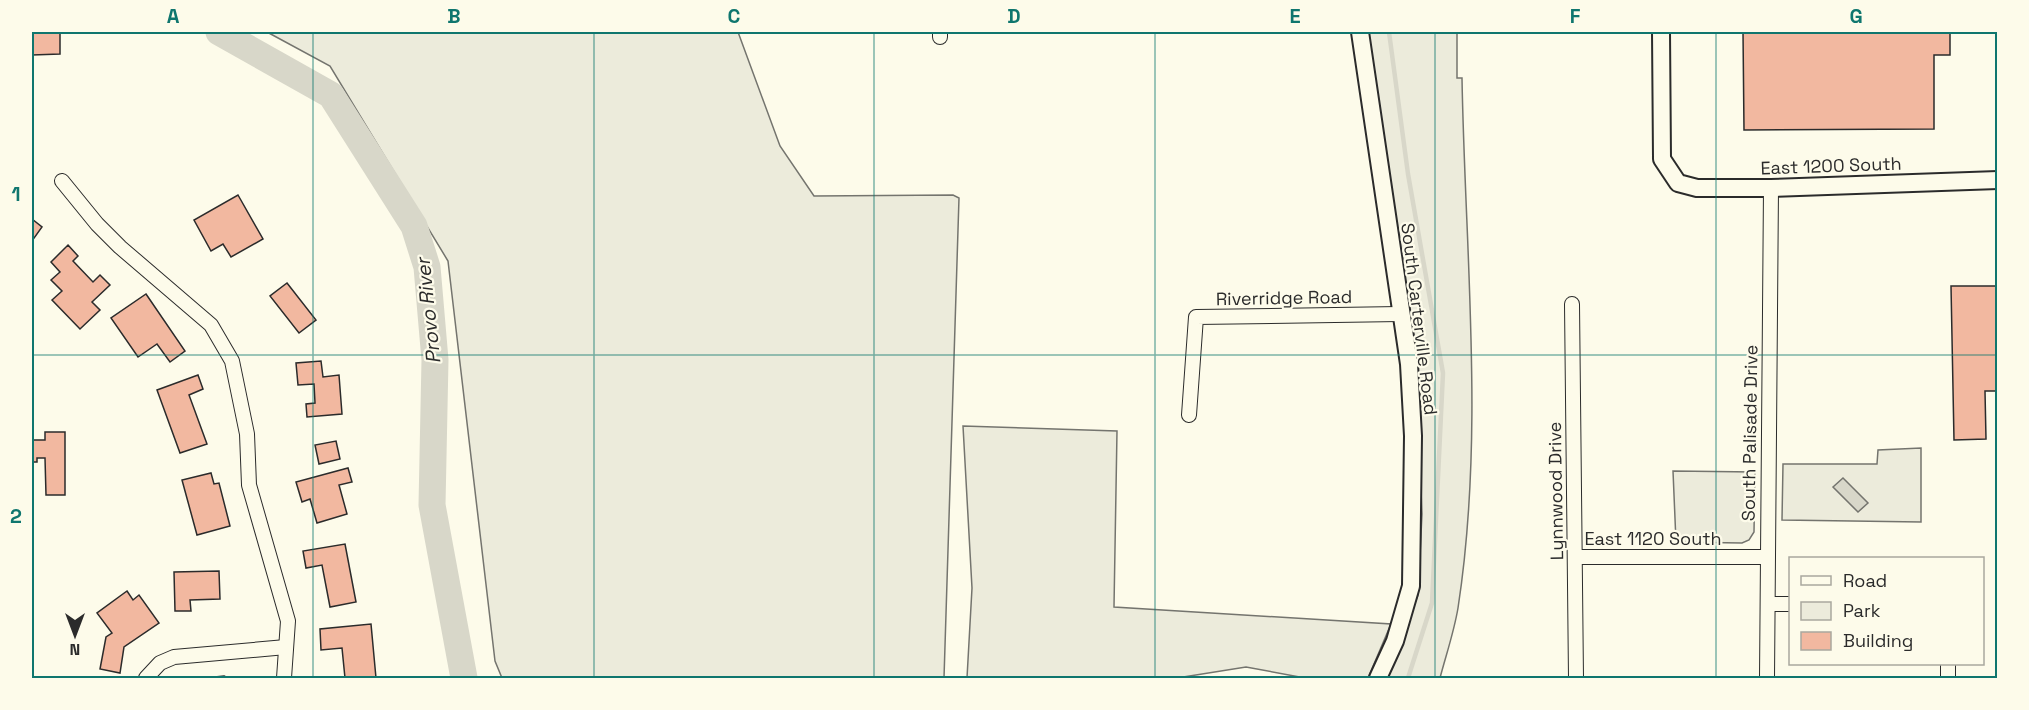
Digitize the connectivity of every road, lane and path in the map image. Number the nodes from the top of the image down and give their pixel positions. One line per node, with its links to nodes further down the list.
1 (1360, 32): 7 (street, South Carterville Road)
2 (1661, 32): 5 (street, East 1200 South)
3 (1998, 180): 5 (street, East 1200 South)
4 (62, 181): 13 (street)
5 (1771, 188): 10 (street, South Palisade Drive)
6 (1572, 304): 9 (street, Lynnwood Drive)
7 (1400, 314): 8 (street, Riverridge Road); 16 (street, South Carterville Road)
8 (1189, 415)
9 (1575, 557): 10 (street, East 1120 South); 17 (street, Lynnwood Drive)
10 (1766, 557): 11 (street, South Palisade Drive)
11 (1768, 604): 12 (street); 18 (street, South Palisade Drive)
12 (1789, 604)
13 (286, 647): 14 (street); 15 (street)
14 (146, 678)
15 (284, 678)
16 (1378, 678)
17 (1576, 678)
18 (1767, 678)

